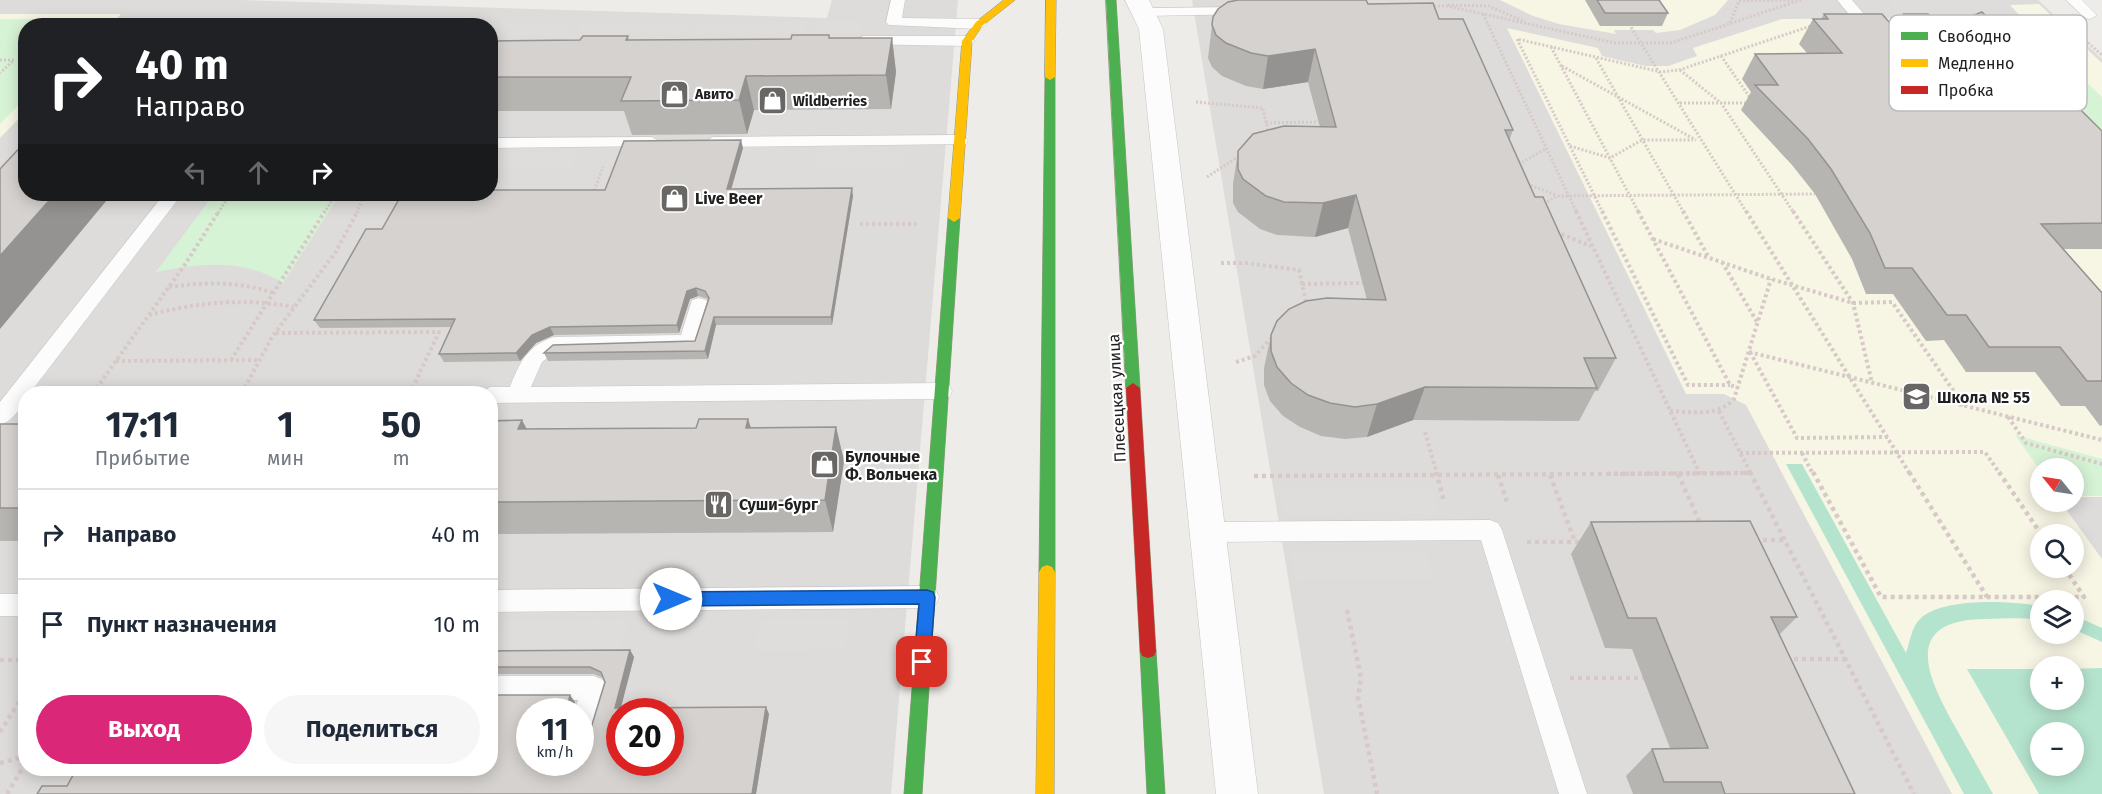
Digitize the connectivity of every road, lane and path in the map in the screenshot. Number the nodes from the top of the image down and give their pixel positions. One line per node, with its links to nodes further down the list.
1 (898, 0): 16 (lane)
2 (1010, 0): 16 (main road)
3 (1051, 0): 154 (main road)
4 (1111, 0): 155 (main road, Плесецкая улица)
5 (1801, 0): 15 (path); 15 (path)
6 (1844, 0): 22 (lane)
7 (2073, 0): 13 (lane)
8 (1141, 6): 11 (lane); 126 (street)
9 (1425, 6): 10 (path)
10 (1447, 6): 12 (path); 17 (path)
11 (1254, 11)
12 (1483, 14): 17 (path); 45 (path)
13 (2090, 15)
14 (1627, 20): 20 (path)
15 (1730, 23): 20 (path)
16 (979, 24): 18 (main road)
17 (1528, 24): 20 (path)
18 (967, 40): 19 (lane); 35 (main road)
19 (846, 41)
20 (1642, 43): 27 (path)
21 (1551, 47): 23 (path); 25 (path); 44 (path)
22 (1889, 52)
23 (1596, 57): 27 (path); 29 (path)
24 (0, 60): 28 (path)
25 (1561, 66): 29 (path); 47 (path)
26 (1679, 70): 27 (path); 31 (path); 31 (path)
27 (1660, 72): 32 (path)
28 (0, 73)
29 (1618, 97): 36 (path); 37 (path)
30 (1196, 102): 34 (path)
31 (1721, 103): 32 (path); 51 (path)
32 (1680, 104): 38 (path)
33 (1319, 122): 34 (path)
34 (1266, 123): 43 (path)
35 (960, 140): 42 (lane); 101 (main road)
36 (1642, 140): 37 (path); 47 (path); 57 (path)
37 (1696, 140): 38 (path)
38 (1702, 140): 58 (path)
39 (498, 142): 40 (lane)
40 (614, 142): 41 (lane); 53 (path)
41 (670, 142)
42 (693, 142)
43 (1271, 145)
44 (1570, 146): 47 (path); 55 (path)
45 (1546, 149): 48 (path); 59 (path)
46 (1247, 152): 49 (path)
47 (1610, 158): 56 (path)
48 (1510, 169)
49 (1207, 177)
50 (1523, 182): 54 (path)
51 (1781, 194): 52 (path); 58 (path); 80 (path)
52 (1815, 194)
53 (592, 195)
54 (1557, 195): 59 (path); 64 (path)
55 (1594, 195): 56 (path); 59 (path); 95 (path)
56 (1630, 195): 57 (path); 68 (path)
57 (1673, 195): 58 (path); 70 (path)
58 (1737, 195): 76 (path)
59 (1569, 196): 69 (path)
60 (167, 201): 96 (lane)
61 (225, 201): 77 (path)
62 (332, 201): 78 (path)
63 (361, 201): 82 (path)
64 (1539, 207)
65 (860, 224): 66 (path)
66 (922, 224)
67 (1551, 230): 69 (path)
68 (1652, 238): 70 (path); 95 (path)
69 (1592, 246): 106 (path)
70 (1709, 258): 71 (path)
71 (1722, 262): 73 (path); 85 (path)
72 (1221, 263): 75 (path)
73 (1771, 279): 76 (path); 85 (path)
74 (1363, 283): 75 (path)
75 (1302, 284): 83 (path)
76 (1793, 285): 80 (path); 93 (path)
77 (168, 287): 78 (path); 84 (path)
78 (273, 293): 79 (path)
79 (269, 301): 82 (path); 84 (path); 89 (path)
80 (1853, 303): 94 (path); 105 (path)
81 (699, 305): 102 (lane)
82 (294, 307): 86 (path)
83 (1308, 312)
84 (148, 315): 91 (path)
85 (1758, 323): 88 (path)
86 (275, 333): 90 (path); 99 (path)
87 (1278, 333): 92 (path)
88 (1749, 352): 93 (path); 100 (path); 111 (path)
89 (231, 360): 90 (path); 91 (path)
90 (258, 360): 98 (path)
91 (116, 361): 97 (path)
92 (1236, 363)
93 (1851, 377): 94 (path); 111 (path)
94 (1872, 383): 105 (path)
95 (1730, 385): 100 (path)
96 (29, 386)
97 (98, 386)
98 (245, 386)
99 (413, 386)
100 (1738, 388): 107 (path)
101 (942, 391): 102 (lane); 133 (main road)
102 (518, 394): 103 (lane)
103 (498, 395)
104 (18, 400): 109 (lane)
105 (1964, 406): 108 (path)
106 (1670, 411): 107 (path); 120 (path)
107 (1719, 411): 114 (path)
108 (2007, 416): 112 (path); 116 (path)
109 (0, 417)
110 (1425, 432): 121 (path)
111 (1888, 437): 113 (path)
112 (2102, 440)
113 (1898, 452): 115 (path); 123 (path); 134 (path)
114 (1740, 453): 115 (path); 117 (path)
115 (1802, 453): 134 (path)
116 (2102, 464)
117 (1751, 473): 120 (path); 128 (path)
118 (1550, 474): 119 (path); 121 (path); 130 (path)
119 (1678, 474): 120 (path); 125 (path)
120 (1700, 474)
121 (1437, 475): 122 (path); 124 (path)
122 (1254, 476)
123 (2034, 524)
124 (1452, 530): 126 (lane); 158 (lane)
125 (1704, 531)
126 (1207, 532): 156 (street)
127 (1752, 540): 128 (path)
128 (1785, 540): 140 (path)
129 (1520, 542): 130 (path)
130 (1575, 542): 131 (path)
131 (1586, 542)
132 (2071, 578): 134 (path)
133 (927, 597): 135 (lane); 153 (main road)
134 (1988, 597)
135 (498, 601)
136 (0, 605): 137 (lane)
137 (18, 605)
138 (1347, 610): 157 (path)
139 (1782, 659): 140 (path)
140 (1845, 659): 159 (path)
141 (0, 660): 142 (path)
142 (18, 660)
143 (1564, 678): 144 (path)
144 (1651, 678)
145 (498, 688): 146 (lane)
146 (591, 698)
147 (18, 704): 148 (path)
148 (0, 732)
149 (18, 758): 150 (path)
150 (0, 762)
151 (18, 775): 152 (path)
152 (7, 794)
153 (913, 794)
154 (1045, 794)
155 (1156, 794)
156 (1237, 794)
157 (1377, 794)
158 (1573, 794)
159 (1914, 794)

